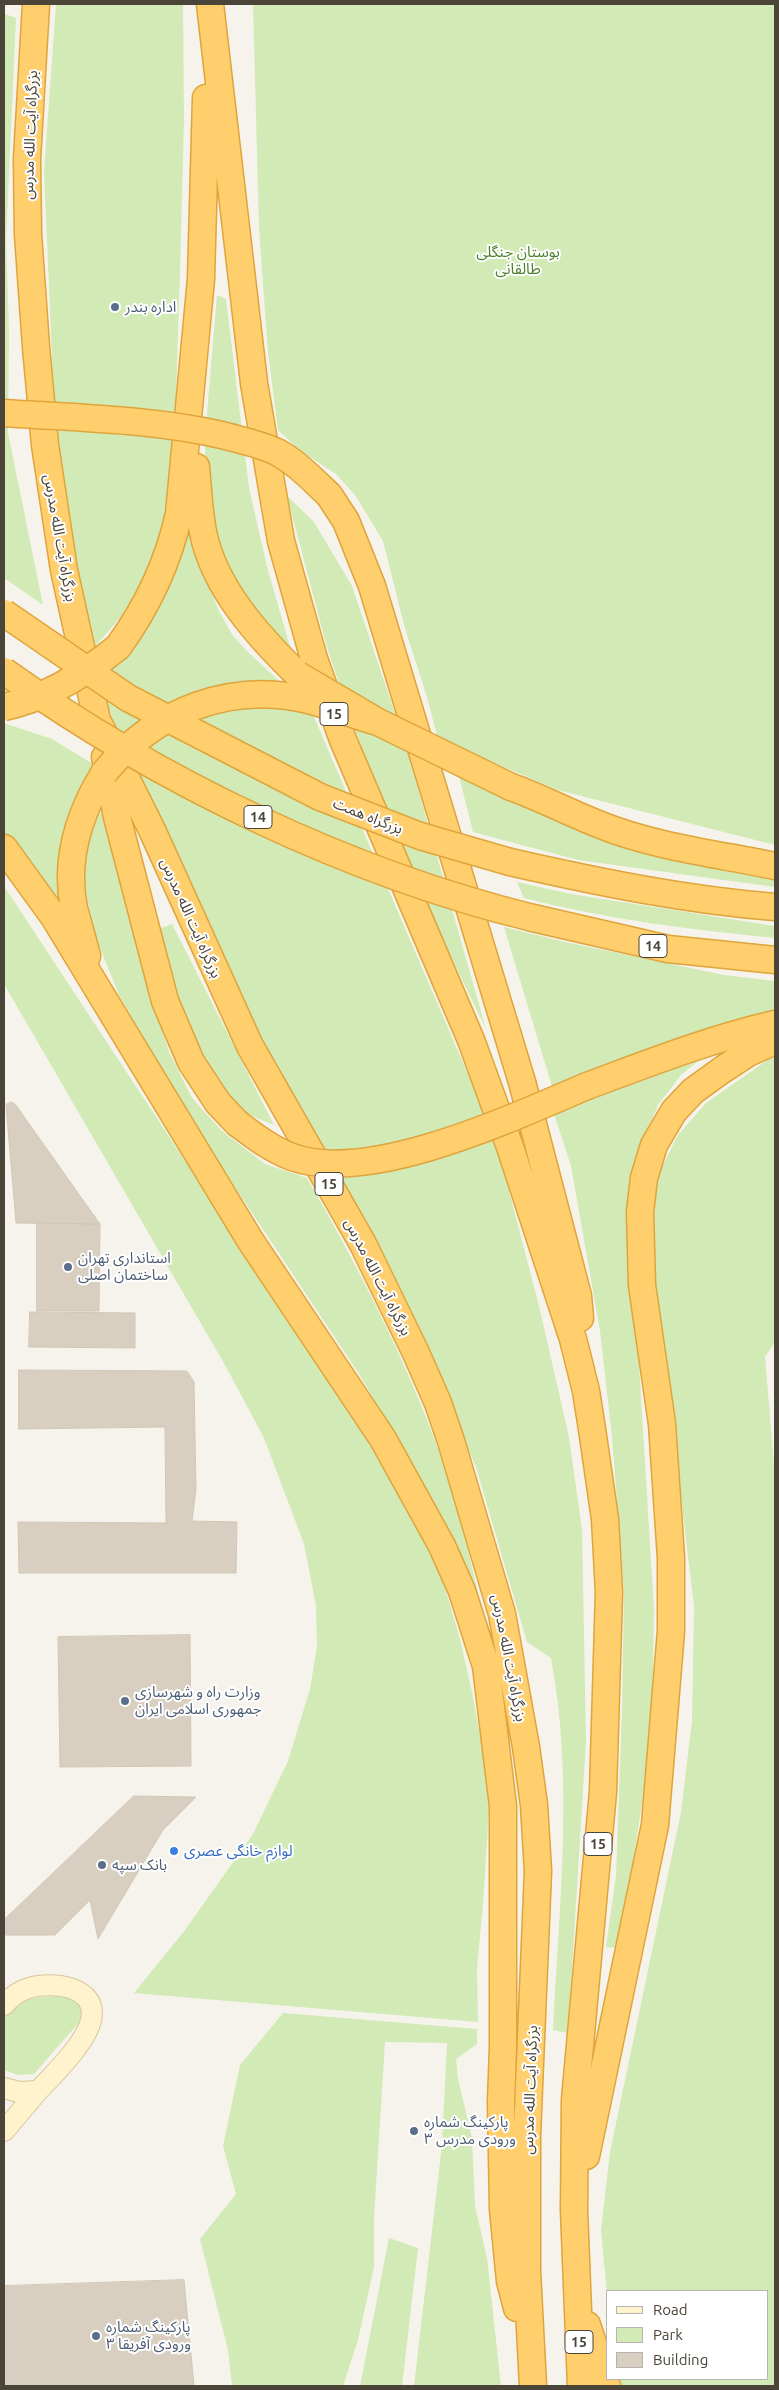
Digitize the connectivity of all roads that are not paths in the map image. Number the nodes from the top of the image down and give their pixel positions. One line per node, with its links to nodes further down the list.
1 (36, 4): 8 (highway, بزرگراه آیت الله مدرس / 15)
2 (210, 14): 3 (highway); 17 (highway, 15)
3 (195, 354): 7 (highway, bridge); 9 (highway, bridge)
4 (4, 413): 17 (highway, bridge)
5 (4, 613): 12 (highway, بزرگراه همت, bridge)
6 (4, 671): 13 (highway, 14, bridge)
7 (4, 707)
8 (97, 720): 15 (highway, bridge); 24 (highway, بزرگراه آیت الله مدرس / 15)
9 (378, 722): 11 (highway, bridge); 14 (highway, bridge)
10 (4, 848): 14 (highway)
11 (775, 866)
12 (775, 907)
13 (775, 960)
14 (94, 982): 24 (highway)
15 (775, 1024)
16 (775, 1041): 22 (highway)
17 (586, 1391): 22 (highway, 15)
18 (4, 2005): 20 (street)
19 (4, 2088): 20 (street)
20 (38, 2091): 21 (street)
21 (4, 2131)
22 (574, 2210): 23 (highway, 15)
23 (578, 2297): 26 (highway, 15); 27 (highway)
24 (531, 2357): 25 (highway, بزرگراه آیت الله مدرس / 15)
25 (533, 2386)
26 (581, 2386)
27 (607, 2386)

